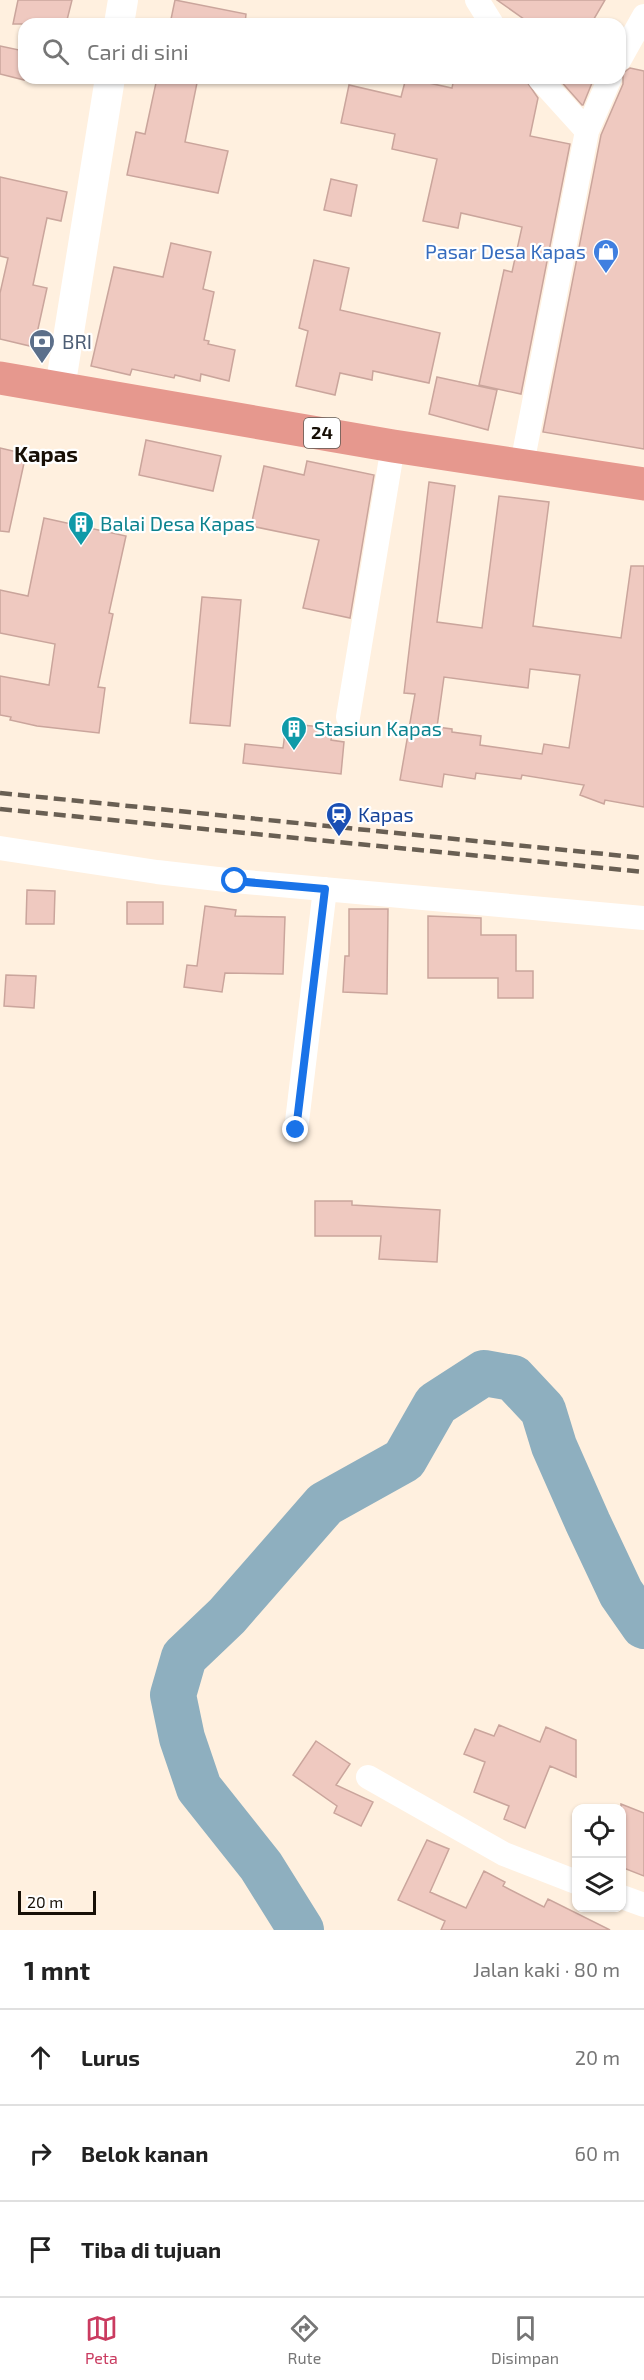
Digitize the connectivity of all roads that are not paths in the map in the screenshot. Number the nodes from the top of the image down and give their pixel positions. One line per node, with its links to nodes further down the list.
1 (123, 0): 4 (street)
2 (477, 0): 5 (street)
3 (644, 16): 6 (street)
4 (120, 18)
5 (488, 18)
6 (626, 48)
7 (109, 84): 12 (street)
8 (544, 84): 10 (street)
9 (607, 84): 10 (street)
10 (587, 131): 14 (street)
11 (0, 378): 12 (highway, 24)
12 (60, 388): 13 (highway, 24)
13 (393, 446): 14 (highway, 24); 16 (street)
14 (522, 464): 15 (highway, 24)
15 (644, 484)
16 (348, 717)
17 (0, 848): 18 (street)
18 (325, 889): 19 (street); 20 (street)
19 (644, 918)
20 (296, 1130)
21 (368, 1777): 22 (street)
22 (572, 1880)
23 (626, 1899): 24 (street)
24 (644, 1905)

